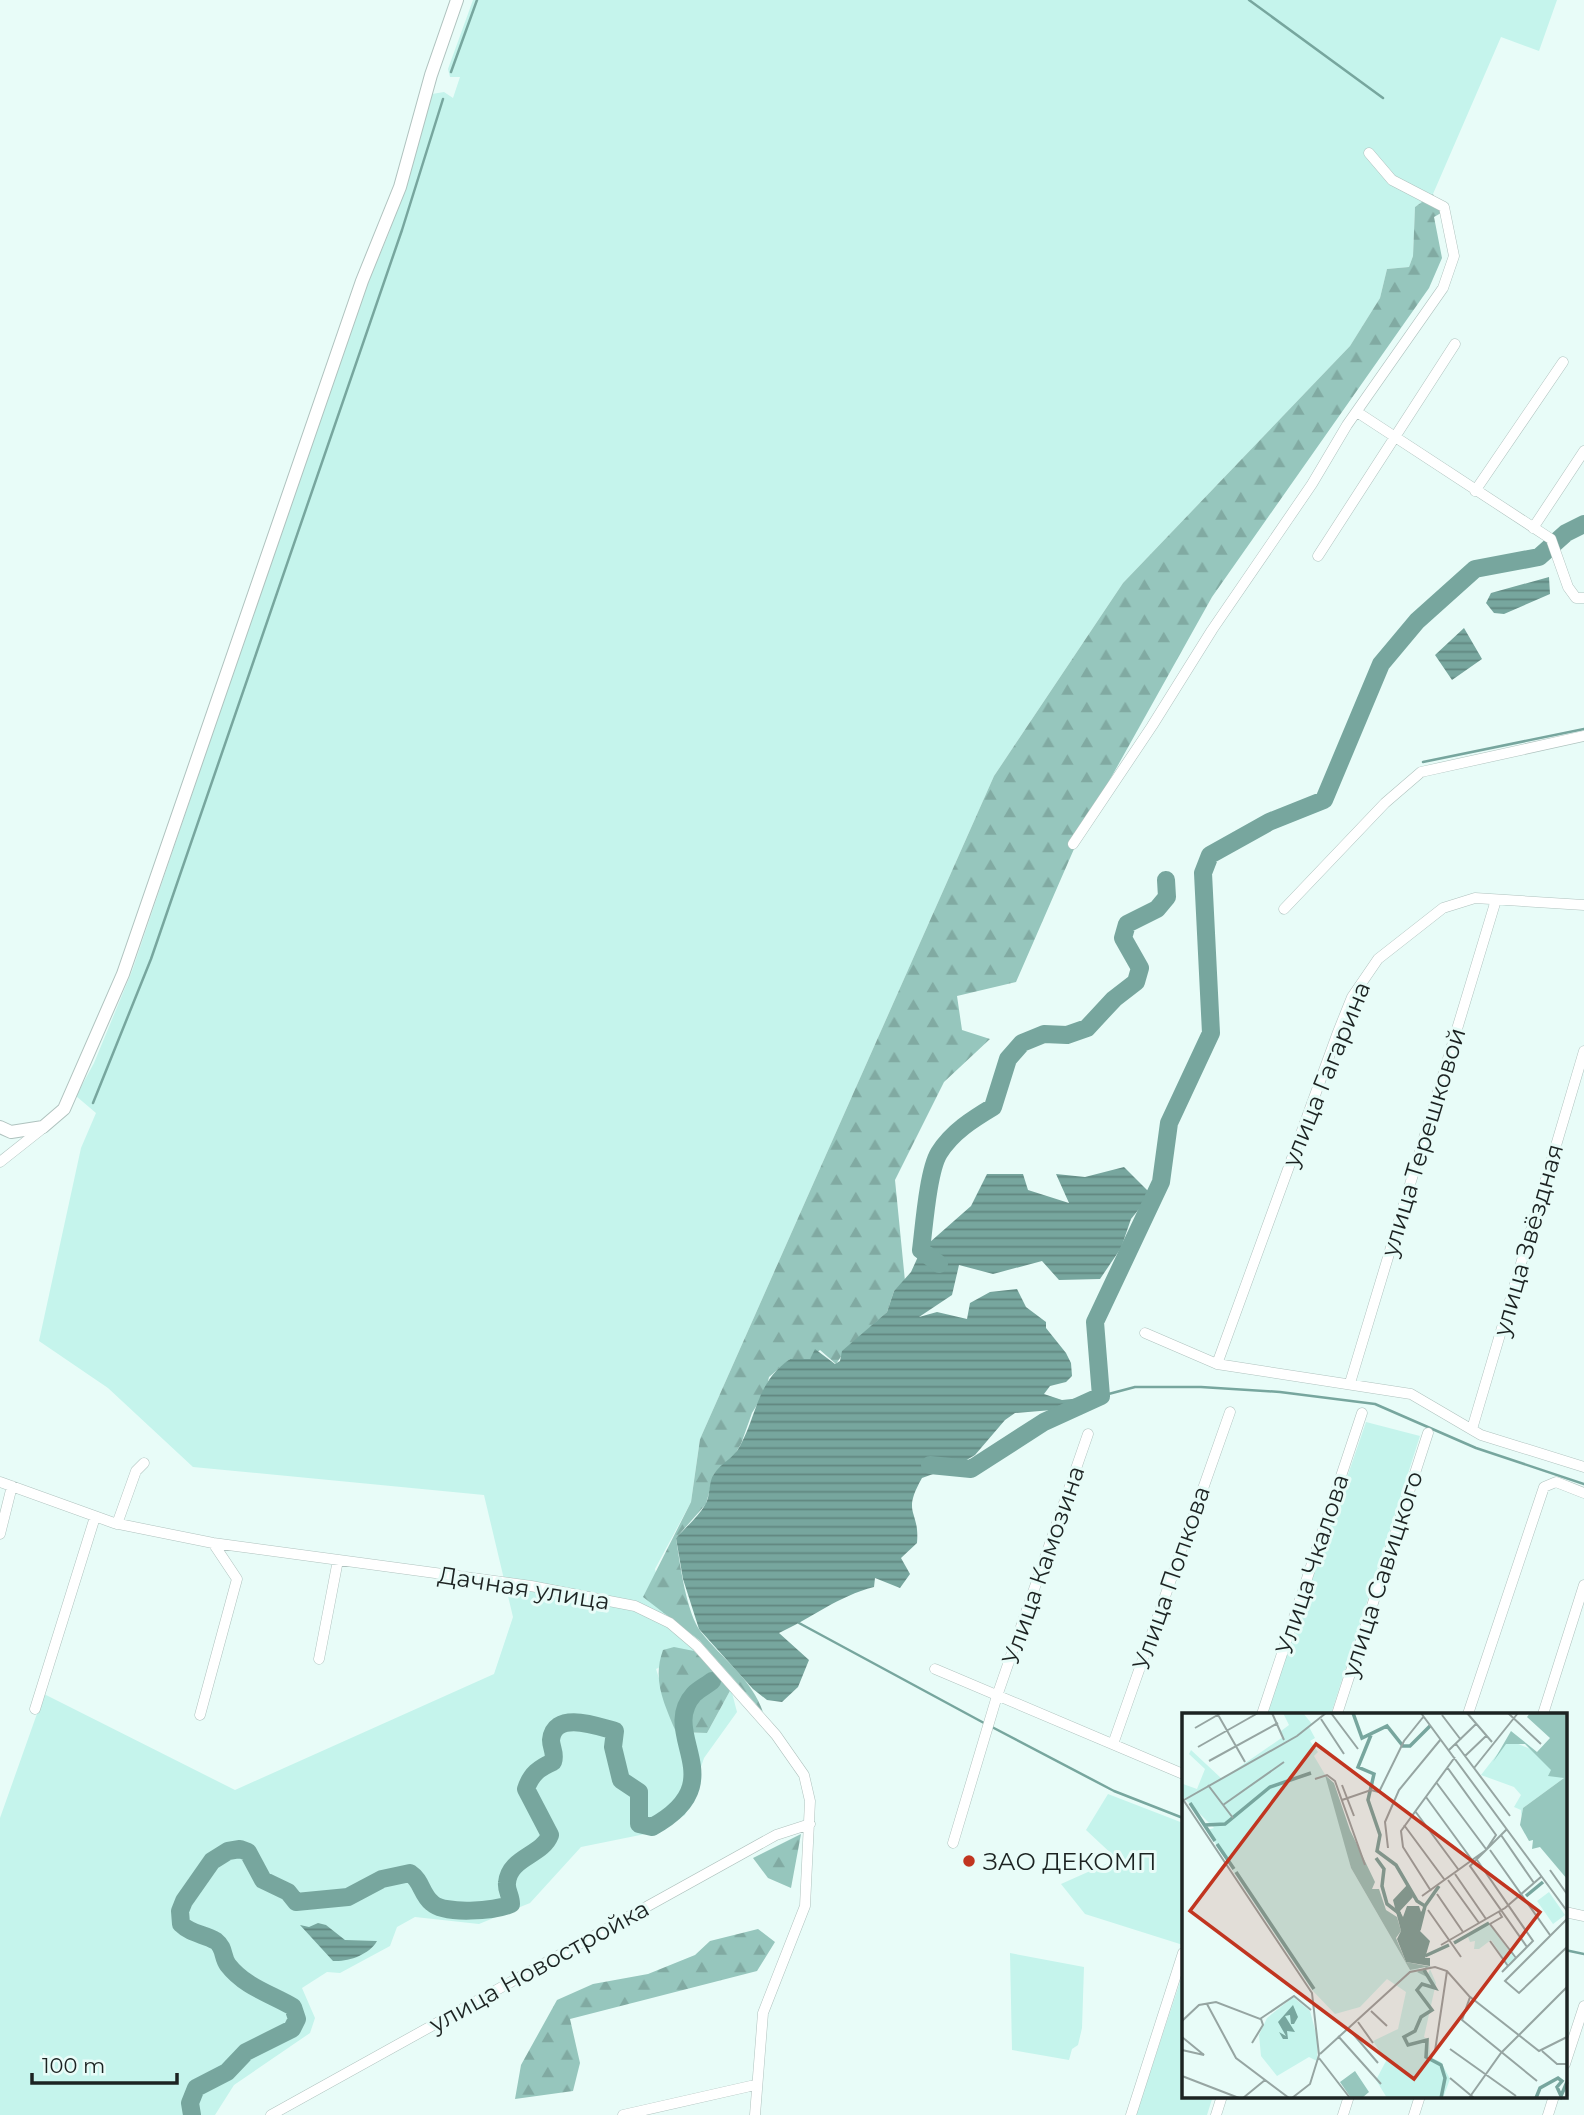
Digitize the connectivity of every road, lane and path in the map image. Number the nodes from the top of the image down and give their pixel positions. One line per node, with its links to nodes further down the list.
1 (457, 0): 19 (street)
2 (1368, 153): 5 (street)
3 (1455, 344): 6 (street)
4 (1563, 362): 8 (street)
5 (1357, 412): 6 (street); 13 (street)
6 (1394, 436): 8 (street); 10 (street)
7 (1584, 451): 9 (street)
8 (1475, 491): 9 (street)
9 (1532, 527): 11 (street)
10 (1318, 556)
11 (1584, 598)
12 (1584, 736): 16 (street)
13 (1073, 844)
14 (1496, 900): 15 (street, улица Гагарина); 22 (street, улица Гагарина); 23 (street, улица Терешковой)
15 (1584, 905)
16 (1284, 909)
17 (1584, 1051): 26 (street, улица Звёздная)
18 (0, 1127): 19 (street)
19 (43, 1127): 20 (street)
20 (0, 1162)
21 (1145, 1333): 22 (street)
22 (1217, 1364): 23 (street)
23 (1350, 1383): 26 (street)
24 (1230, 1412): 49 (street, Улица Попкова)
25 (1362, 1413): 44 (street, Улица Чкалова)
26 (1472, 1429): 30 (street)
27 (1428, 1433): 45 (street, улица Савицкого)
28 (1088, 1434): 42 (street, Улица Камозина)
29 (144, 1463): 35 (street)
30 (1584, 1467)
31 (0, 1482): 32 (street, Дачная улица)
32 (12, 1486): 34 (street, Дачная улица); 36 (street)
33 (1584, 1493): 46 (street)
34 (95, 1517): 35 (street, Дачная улица); 43 (street)
35 (117, 1524): 37 (street, Дачная улица)
36 (0, 1534)
37 (213, 1543): 38 (street, Дачная улица); 48 (street)
38 (338, 1560): 40 (street); 51 (street, Дачная улица)
39 (1584, 1585): 47 (street)
40 (319, 1659)
41 (935, 1669): 42 (street)
42 (997, 1696): 49 (street); 52 (street, Улица Камозина)
43 (35, 1709)
44 (1262, 1713)
45 (1337, 1713)
46 (1468, 1713)
47 (1543, 1713)
48 (200, 1715)
49 (1113, 1744): 50 (street)
50 (1182, 1774)
51 (810, 1824): 58 (street, Дачная улица); 63 (street, улица Новостройка)
52 (953, 1843)
53 (1566, 1912): 54 (street)
54 (1584, 1916)
55 (1182, 1957): 66 (street)
56 (1584, 2006): 57 (street)
57 (1566, 2061)
58 (755, 2085): 64 (street); 65 (street, Дачная улица)
59 (1221, 2098): 67 (street)
60 (1348, 2098): 68 (street)
61 (1419, 2098): 69 (street)
62 (1553, 2098): 70 (street)
63 (271, 2115)
64 (623, 2115)
65 (755, 2115)
66 (1131, 2115)
67 (1216, 2115)
68 (1343, 2115)
69 (1414, 2115)
70 (1548, 2115)

